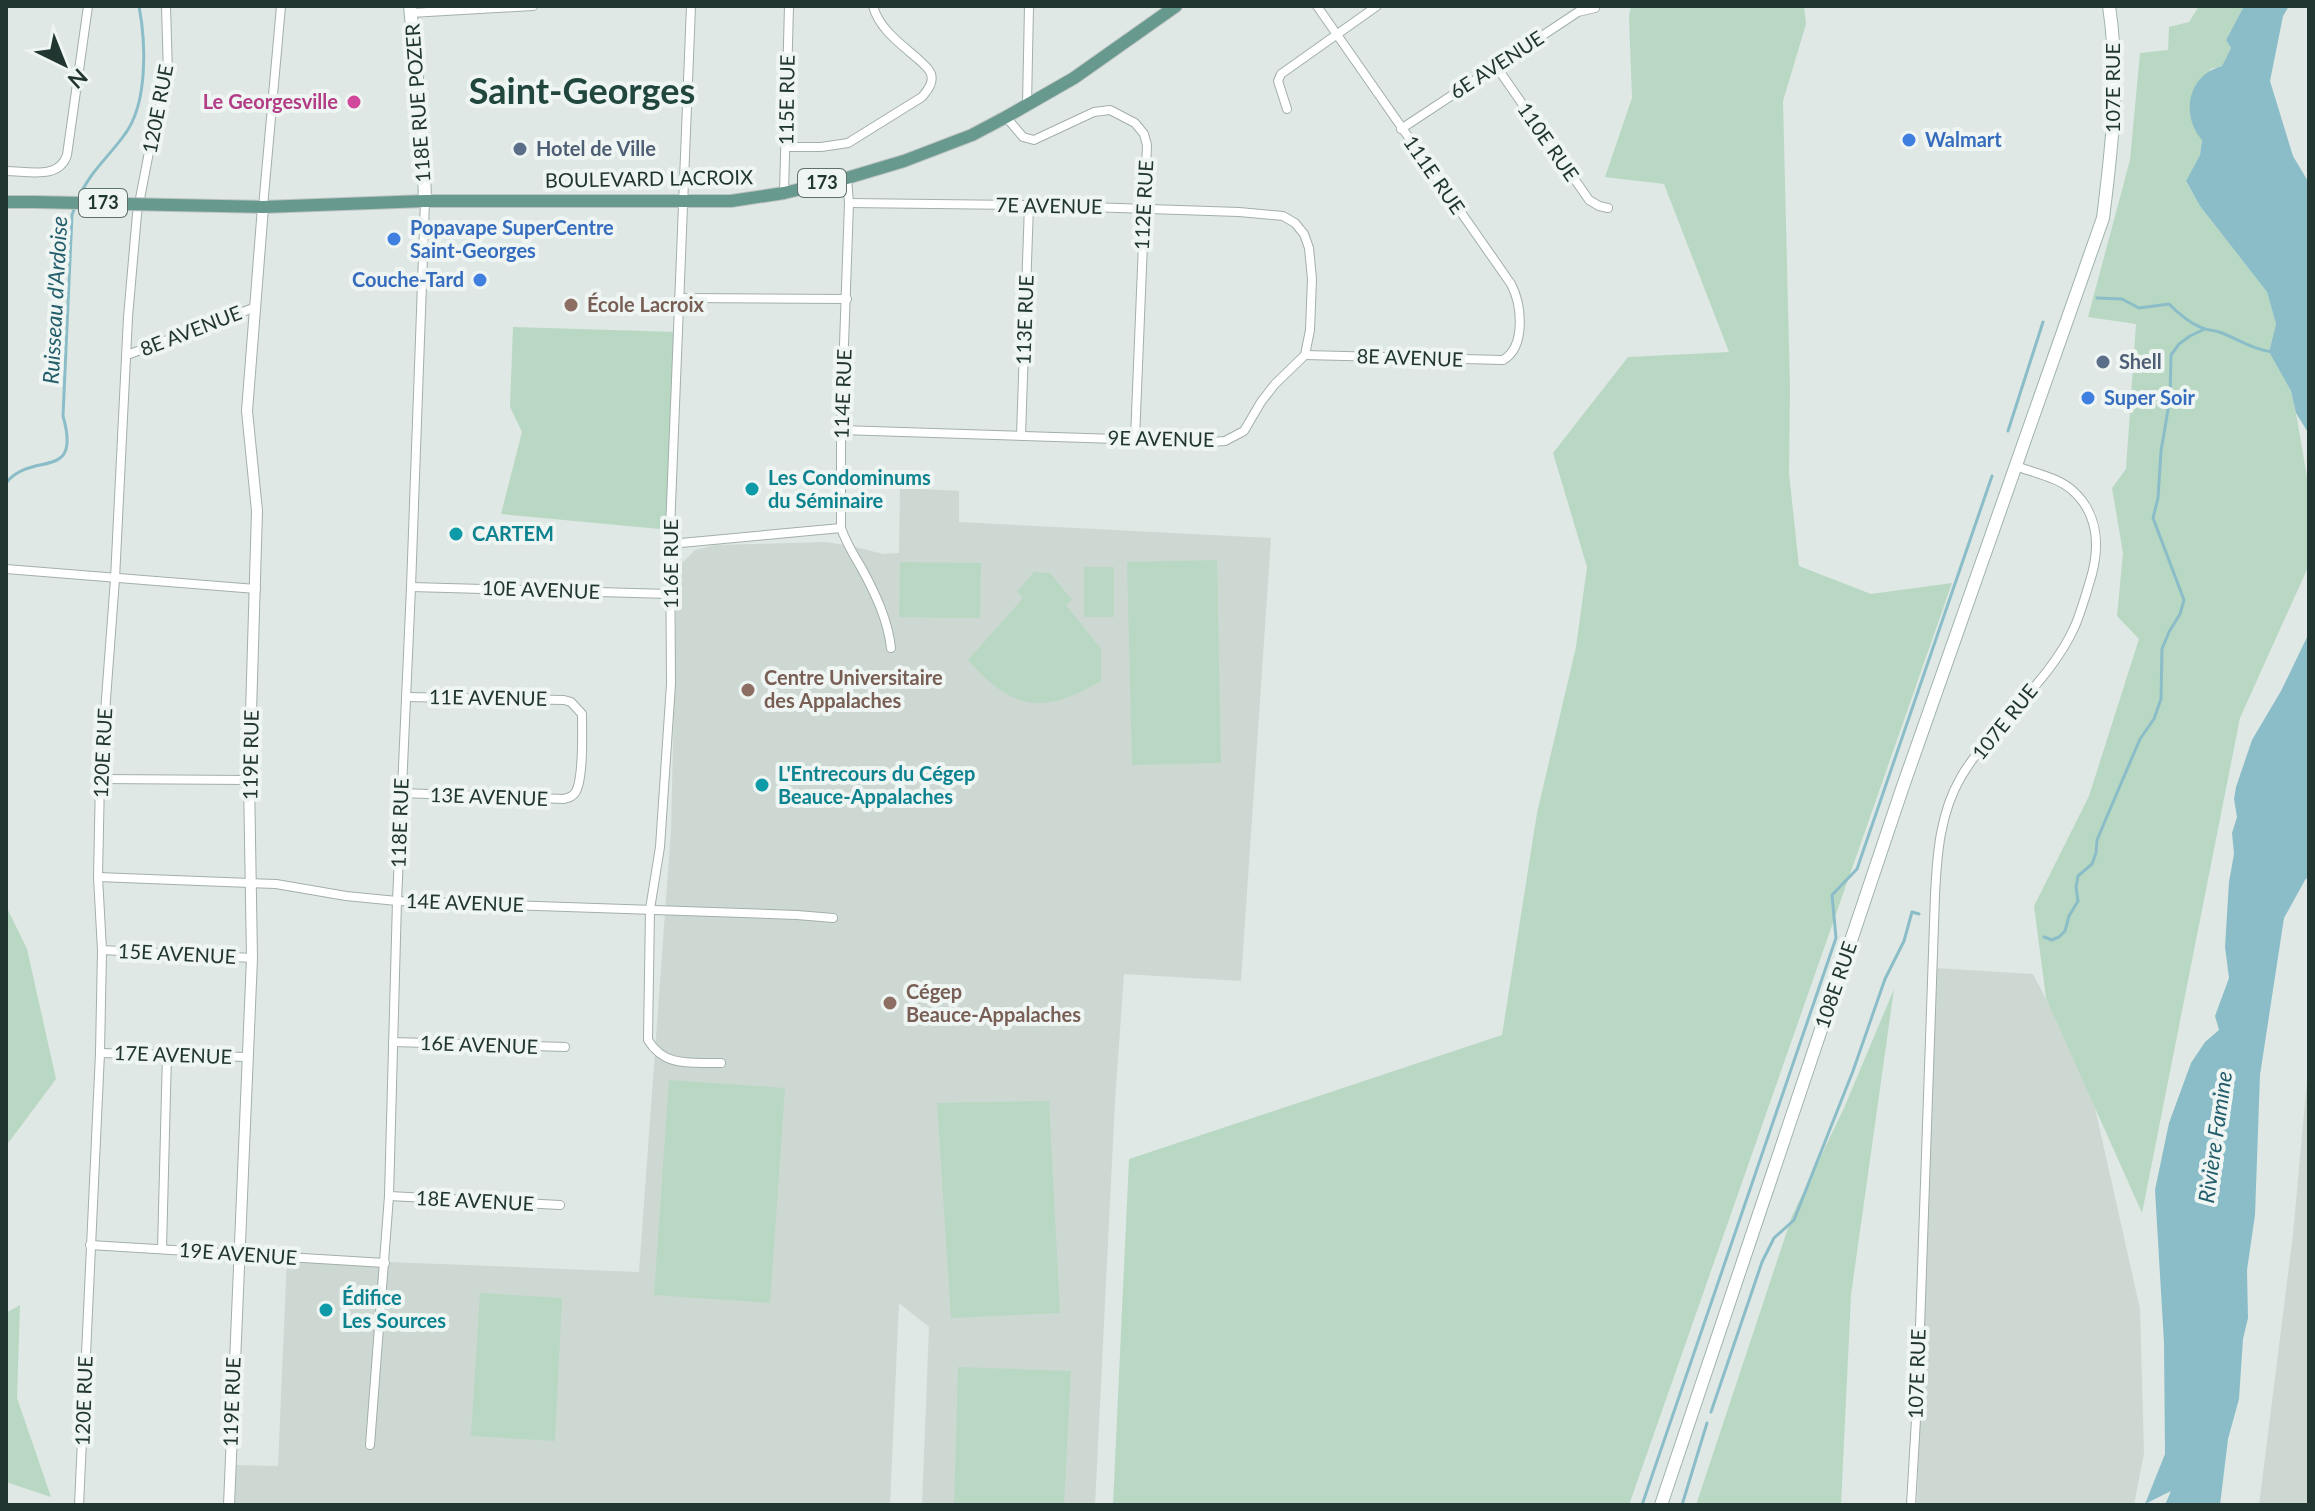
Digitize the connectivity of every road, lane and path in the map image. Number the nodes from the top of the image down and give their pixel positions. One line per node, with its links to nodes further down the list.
1 (88, 6): 22 (street)
2 (166, 6): 37 (street, 120E RUE)
3 (281, 6): 30 (street, 119E RUE)
4 (533, 6): 14 (street)
5 (691, 6): 25 (street, 116E RUE)
6 (789, 6): 21 (street, 115E RUE)
7 (873, 6): 21 (street)
8 (1029, 6): 17 (street)
9 (1176, 6): 17 (main road, BOULEVARD LACROIX / 173)
10 (1317, 6): 15 (street, 111E RUE)
11 (1377, 6): 15 (street)
12 (2109, 6): 42 (main road, 107E RUE)
13 (1595, 8): 16 (street, 6E AVENUE)
14 (410, 10): 26 (main road, 118E RUE POZER)
15 (1336, 34): 18 (street); 20 (street, 111E RUE)
16 (1496, 66): 20 (street, 6E AVENUE); 32 (street, 110E RUE)
17 (1027, 105): 19 (main road, BOULEVARD LACROIX / 173)
18 (1287, 109)
19 (1006, 117): 23 (main road, BOULEVARD LACROIX / 173); 31 (street, 112E RUE)
20 (1401, 129): 36 (street, 111E RUE)
21 (787, 147): 24 (street, 115E RUE)
22 (6, 171)
23 (847, 178): 24 (main road, BOULEVARD LACROIX / 173); 28 (street, 114E RUE)
24 (784, 193): 25 (main road, BOULEVARD LACROIX / 173)
25 (684, 200): 26 (main road, BOULEVARD LACROIX / 173); 33 (street, 116E RUE)
26 (425, 201): 30 (main road, BOULEVARD LACROIX / 173); 47 (street, 118E RUE)
27 (6, 202): 30 (main road, BOULEVARD LACROIX / 173, bridge)
28 (849, 203): 29 (street, 7E AVENUE); 34 (street, 114E RUE)
29 (1029, 205): 31 (street, 7E AVENUE); 40 (street, 113E RUE)
30 (263, 207): 35 (street, 119E RUE)
31 (1144, 208): 38 (street, 7E AVENUE); 41 (street, 112E RUE)
32 (1608, 208)
33 (679, 298): 34 (street); 44 (street, 116E RUE)
34 (847, 299): 39 (street, 114E RUE)
35 (256, 307): 37 (street, 8E AVENUE); 48 (street, 119E RUE)
36 (1512, 353): 38 (street, 8E AVENUE)
37 (127, 355): 46 (street, 120E RUE)
38 (1305, 355): 41 (street, 9E AVENUE)
39 (841, 430): 40 (street, 9E AVENUE); 43 (street, 114E RUE)
40 (1021, 435): 41 (street, 9E AVENUE)
41 (1135, 439)
42 (2016, 466): 78 (main road, 108E RUE); 79 (street, 107E RUE)
43 (841, 528): 44 (street); 50 (street, 114E RUE)
44 (670, 544): 49 (street, 116E RUE)
45 (6, 569): 46 (street)
46 (115, 579): 48 (street); 53 (street, 120E RUE)
47 (411, 587): 49 (street, 10E AVENUE); 51 (street, 118E RUE)
48 (256, 589): 54 (street, 119E RUE)
49 (670, 594): 59 (street, 116E RUE)
50 (891, 648)
51 (406, 697): 52 (street, 11E AVENUE); 55 (street, 118E RUE)
52 (582, 745): 55 (street, 13E AVENUE)
53 (100, 779): 54 (street); 56 (street, 120E RUE)
54 (249, 780): 57 (street, 119E RUE)
55 (401, 793): 58 (street, 118E RUE)
56 (98, 877): 57 (street, 14E AVENUE); 61 (street, 120E RUE)
57 (251, 884): 58 (street, 14E AVENUE); 62 (street, 119E RUE)
58 (397, 901): 59 (street, 14E AVENUE); 63 (street, 118E RUE)
59 (650, 909): 60 (street, 14E AVENUE); 68 (street, 116E RUE)
60 (833, 918)
61 (102, 950): 62 (street, 15E AVENUE); 65 (street, 120E RUE)
62 (252, 958): 67 (street, 119E RUE)
63 (393, 1042): 64 (street, 16E AVENUE); 69 (street, 118E RUE)
64 (565, 1047)
65 (100, 1053): 66 (street, 17E AVENUE); 71 (street, 120E RUE)
66 (167, 1054): 67 (street, 17E AVENUE); 72 (street)
67 (247, 1057): 73 (street, 119E RUE)
68 (721, 1063)
69 (389, 1196): 70 (street, 18E AVENUE); 74 (street, 118E RUE)
70 (560, 1205)
71 (90, 1245): 72 (street, 19E AVENUE); 76 (street, 120E RUE)
72 (162, 1249): 73 (street, 19E AVENUE)
73 (238, 1255): 74 (street, 19E AVENUE); 77 (street, 119E RUE)
74 (385, 1263): 75 (street, 118E RUE)
75 (370, 1445)
76 (79, 1505)
77 (229, 1505)
78 (1661, 1505)
79 (1911, 1505)

